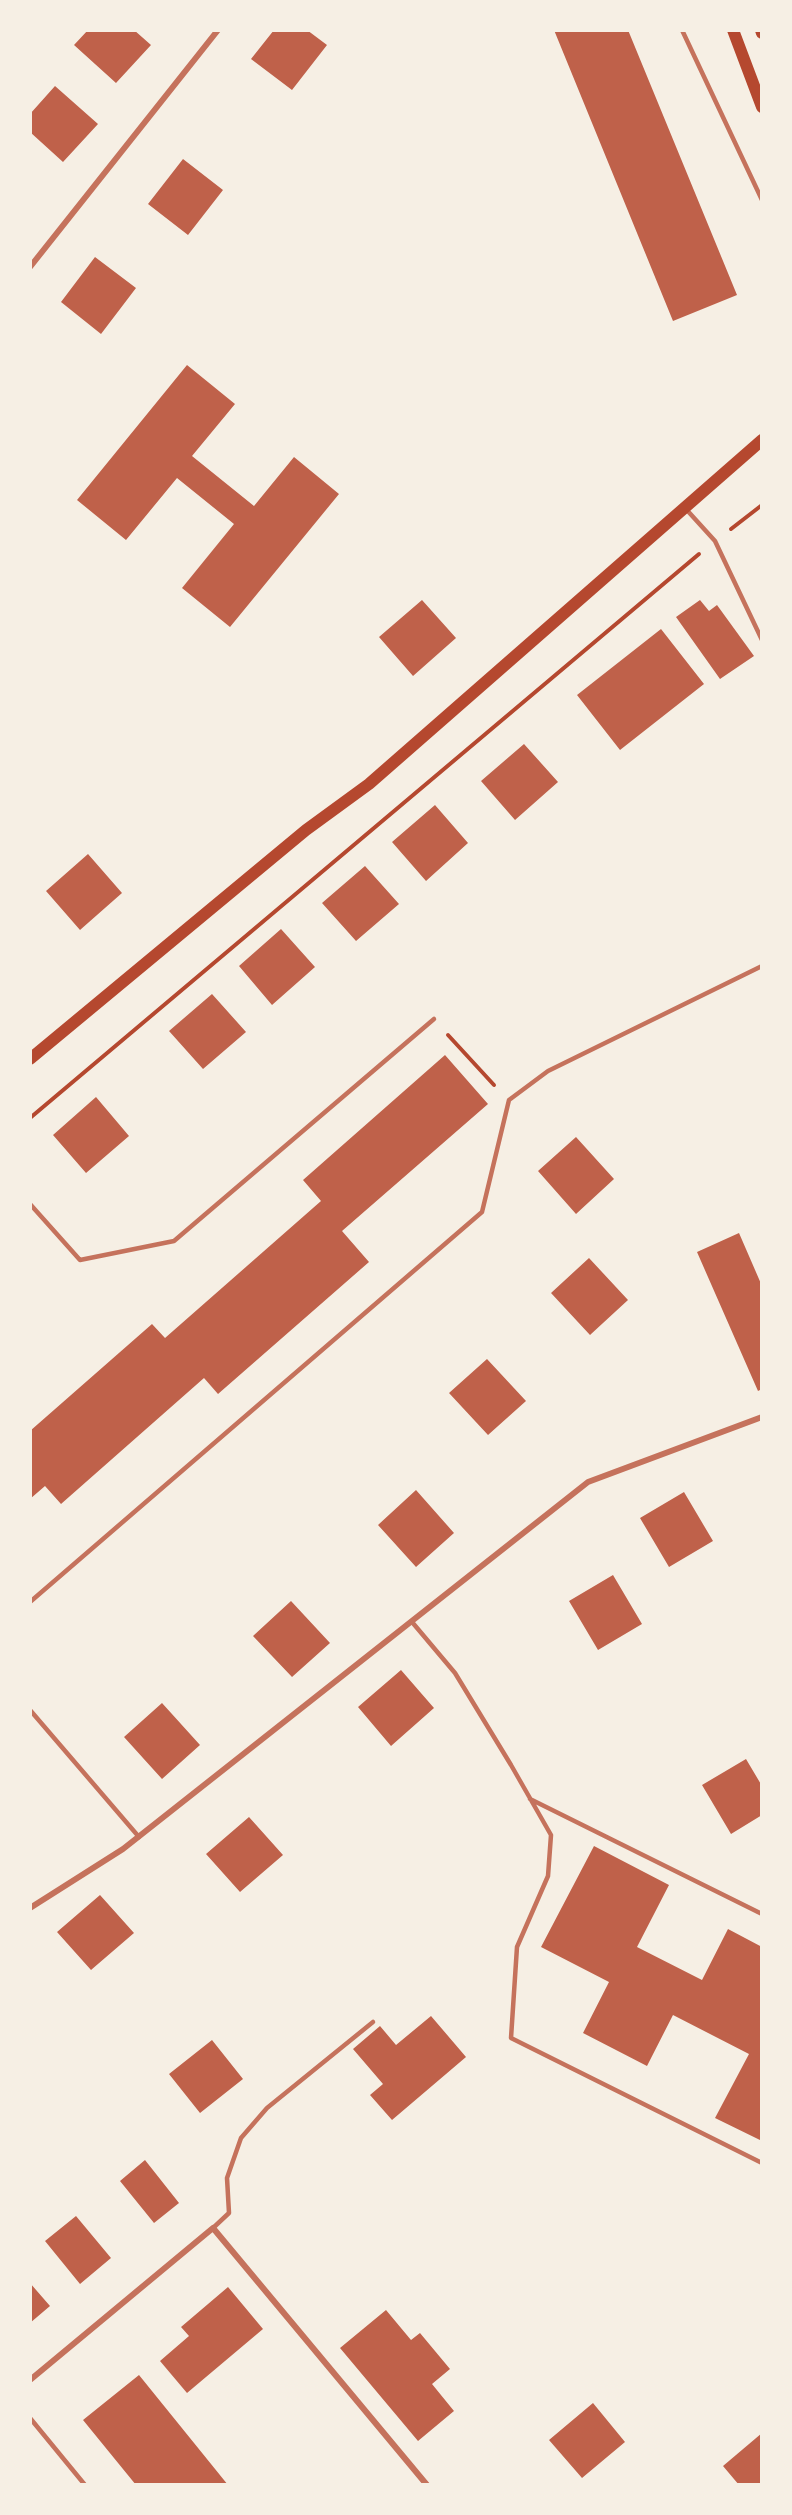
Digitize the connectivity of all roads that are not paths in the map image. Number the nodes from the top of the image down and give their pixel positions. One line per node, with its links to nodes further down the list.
1 (218, 30): 6 (street)
2 (682, 30): 5 (lane)
3 (733, 30): 4 (main road)
4 (762, 107)
5 (762, 200)
6 (30, 267)
7 (762, 440): 8 (main road)
8 (685, 507): 9 (lane); 12 (main road)
9 (762, 640)
10 (762, 966): 15 (lane)
11 (434, 1019): 13 (lane)
12 (30, 1059)
13 (30, 1204)
14 (762, 1417): 16 (street)
15 (30, 1602)
16 (412, 1622): 18 (lane); 19 (street)
17 (30, 1710): 19 (lane)
18 (530, 1799): 21 (lane); 23 (lane)
19 (139, 1837): 20 (street)
20 (30, 1908)
21 (762, 1914)
22 (373, 2022): 24 (lane)
23 (762, 2163)
24 (213, 2228): 25 (street); 28 (street)
25 (30, 2380)
26 (30, 2418): 27 (lane)
27 (85, 2485)
28 (427, 2485)

